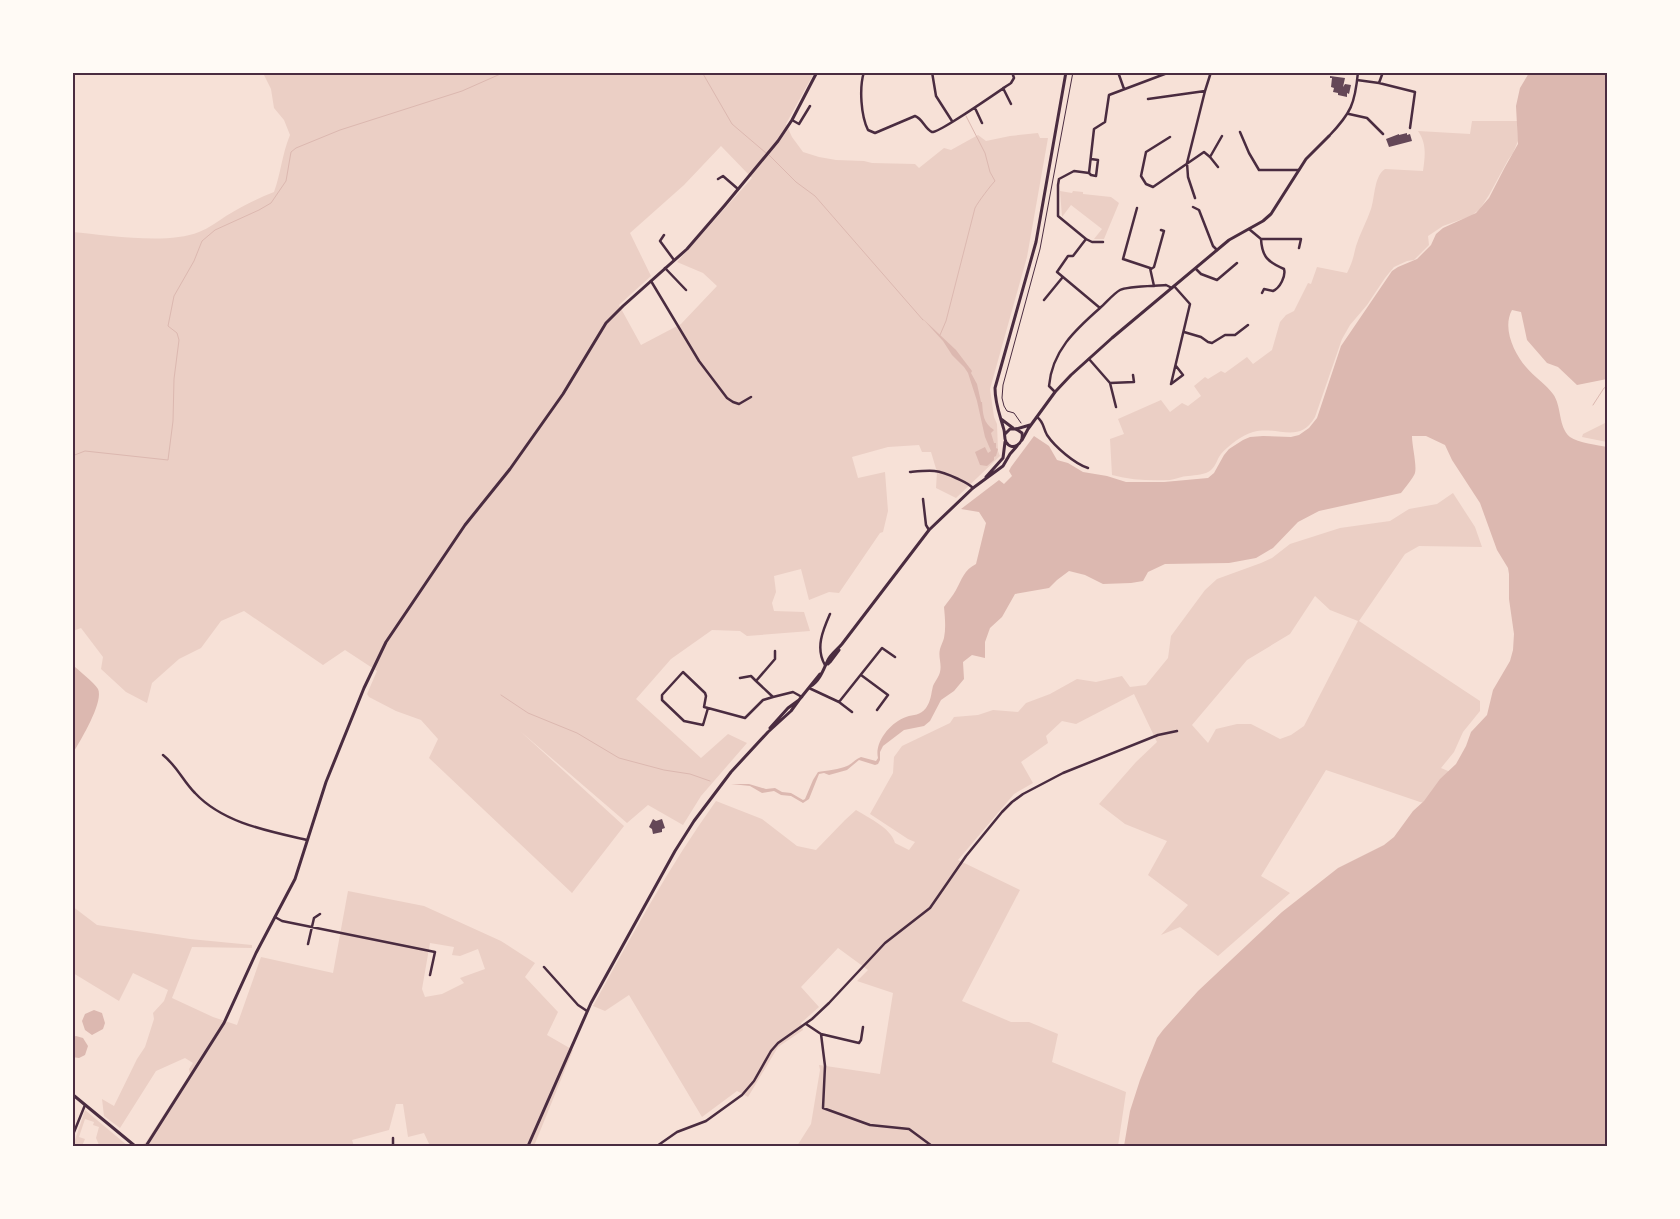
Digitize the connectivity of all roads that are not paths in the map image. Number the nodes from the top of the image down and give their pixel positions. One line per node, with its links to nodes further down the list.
1 (817, 72): 21 (street)
2 (864, 72): 22 (street)
3 (932, 72): 22 (street)
4 (1012, 72): 13 (street)
5 (1066, 72): 72 (street)
6 (1118, 72): 14 (street)
7 (1170, 72): 14 (street)
8 (1211, 72): 15 (street)
9 (1358, 72): 11 (street)
10 (1384, 72): 12 (street)
11 (1357, 80): 12 (street); 20 (street)
12 (1379, 83): 24 (street)
13 (1003, 88): 17 (street); 19 (street)
14 (1124, 89): 31 (street)
15 (1205, 91): 16 (street); 32 (street)
16 (1148, 99)
17 (1011, 104)
18 (810, 106): 21 (street)
19 (974, 108): 22 (street); 23 (street)
20 (1348, 114): 26 (street); 28 (street)
21 (792, 120): 37 (street)
22 (952, 121)
23 (982, 123)
24 (1410, 128)
25 (1240, 132): 34 (street)
26 (1383, 134)
27 (1222, 136): 30 (street)
28 (1329, 136): 34 (street)
29 (1170, 137): 32 (street)
30 (1210, 157): 32 (street); 33 (street)
31 (1091, 159): 35 (street); 35 (street)
32 (1188, 163): 38 (street)
33 (1218, 167)
34 (1299, 170): 41 (street)
35 (1089, 173): 44 (street)
36 (718, 179): 37 (street)
37 (738, 189): 49 (street)
38 (1195, 198)
39 (1194, 207): 48 (street)
40 (1137, 208): 52 (street)
41 (1249, 229): 45 (street); 48 (street)
42 (1161, 230): 52 (street)
43 (664, 235): 49 (street)
44 (1086, 239): 46 (street); 54 (street)
45 (1261, 239): 47 (street); 59 (street)
46 (1103, 242)
47 (1299, 248)
48 (1217, 250): 53 (street)
49 (674, 260): 51 (street)
50 (1237, 263): 53 (street)
51 (665, 268): 55 (street); 58 (street)
52 (1151, 269): 56 (street)
53 (1196, 269): 57 (street)
54 (1062, 278): 60 (street); 61 (street)
55 (651, 281): 69 (street); 101 (street)
56 (1154, 286): 57 (street); 61 (street)
57 (1173, 287): 63 (street); 64 (street)
58 (686, 290)
59 (1262, 293)
60 (1044, 300)
61 (1100, 308): 68 (street)
62 (1248, 325): 63 (street)
63 (1184, 332): 65 (street)
64 (1089, 359): 67 (street); 68 (street)
65 (1176, 366): 65 (street)
66 (1133, 375): 67 (street)
67 (1110, 383): 70 (street)
68 (1055, 392): 71 (street)
69 (751, 397)
70 (1116, 406)
71 (1037, 417): 73 (street); 79 (street)
72 (1001, 419): 74 (street); 75 (street)
73 (1031, 425): 74 (street); 76 (street)
74 (1015, 428): 75 (street); 76 (street)
75 (1005, 434): 77 (street)
76 (1022, 440): 78 (street)
77 (1005, 442): 78 (street); 81 (street)
78 (1018, 445): 81 (street)
79 (1088, 468)
80 (910, 472): 82 (street)
81 (986, 477): 82 (street)
82 (974, 488): 84 (street)
83 (923, 498): 84 (street)
84 (929, 530): 88 (street)
85 (830, 614): 88 (street)
86 (775, 651): 91 (street)
87 (895, 657): 89 (street)
88 (826, 665): 92 (street)
89 (862, 675): 95 (street); 97 (street)
90 (740, 678): 91 (street)
91 (756, 681): 93 (street)
92 (810, 687): 94 (street); 95 (street)
93 (774, 698): 94 (street); 96 (street)
94 (800, 698): 108 (street)
95 (839, 702): 98 (street)
96 (708, 708): 96 (street)
97 (877, 710)
98 (852, 712)
99 (1177, 731): 109 (street)
100 (163, 755): 101 (street)
101 (306, 840): 103 (street)
102 (320, 914): 104 (street)
103 (275, 917): 104 (street); 117 (street)
104 (312, 927): 105 (street); 107 (street)
105 (308, 944)
106 (544, 967): 108 (street)
107 (430, 975)
108 (587, 1011): 119 (street)
109 (806, 1024): 111 (street); 120 (street)
110 (863, 1027): 111 (street)
111 (821, 1034): 121 (street)
112 (72, 1094): 113 (street)
113 (85, 1105): 114 (street); 116 (street)
114 (72, 1137)
115 (393, 1138): 118 (street)
116 (135, 1146)
117 (146, 1146)
118 (393, 1146)
119 (528, 1146)
120 (657, 1146)
121 (932, 1146)

